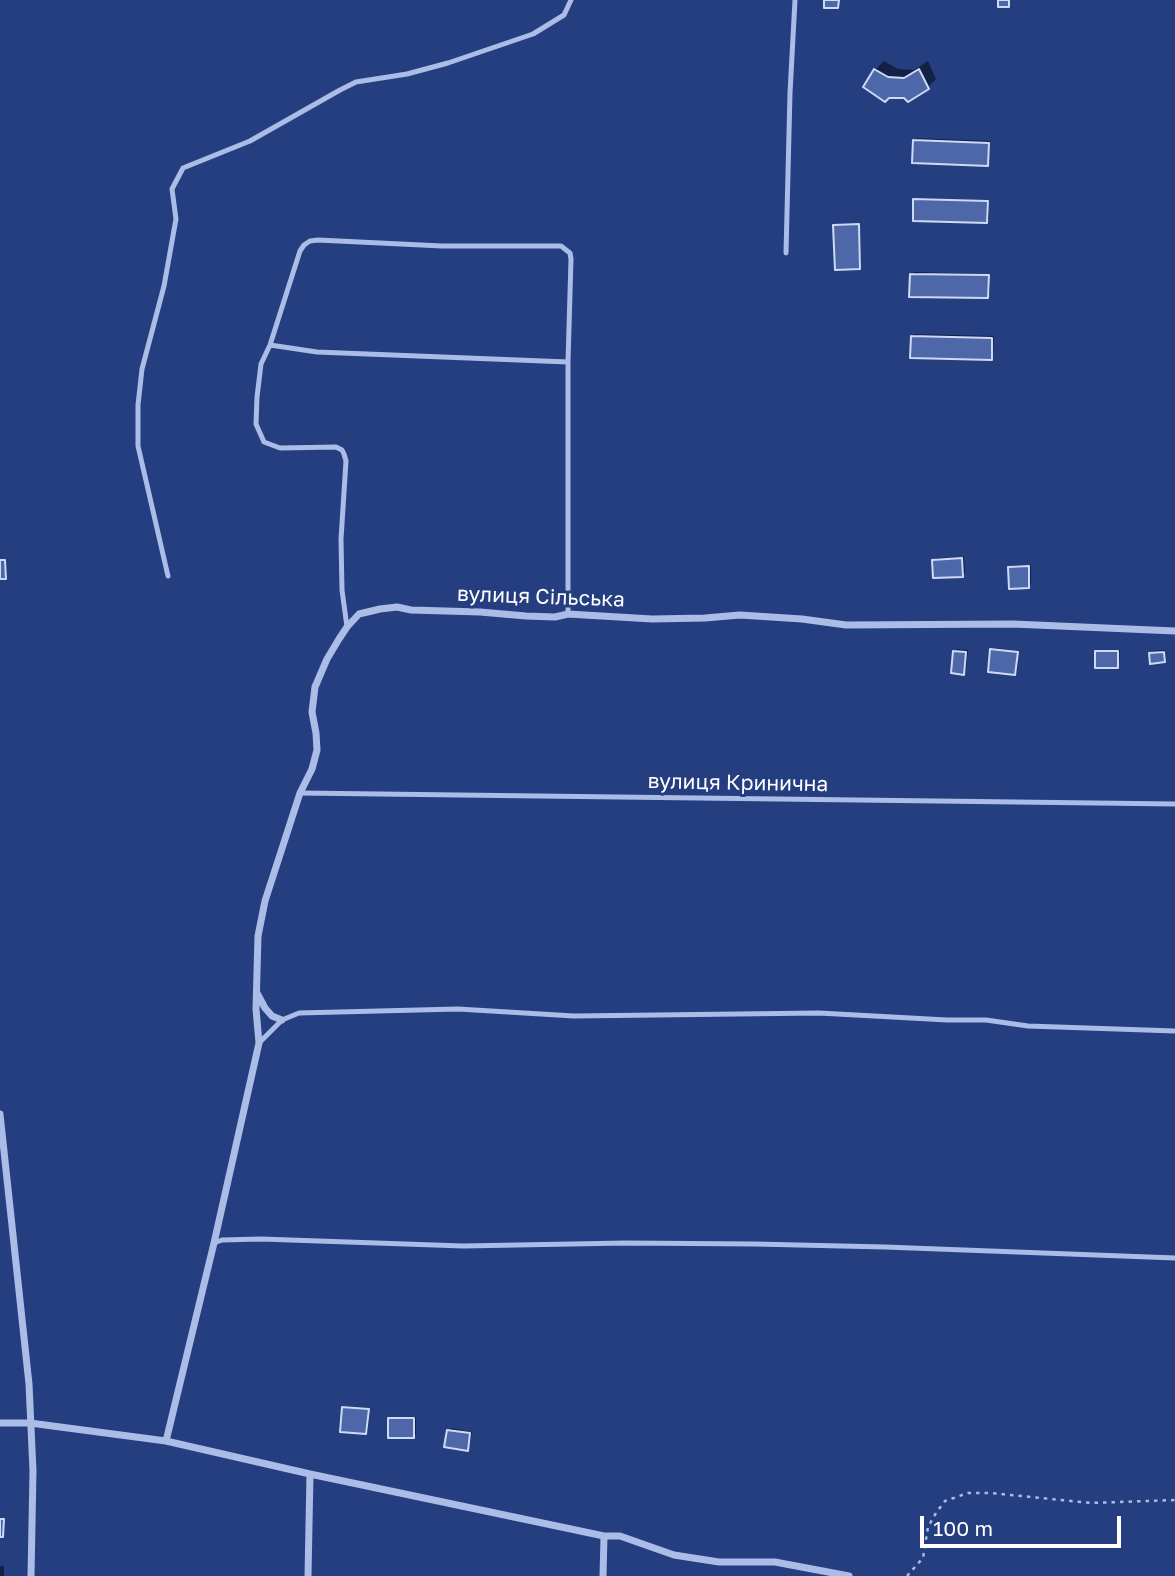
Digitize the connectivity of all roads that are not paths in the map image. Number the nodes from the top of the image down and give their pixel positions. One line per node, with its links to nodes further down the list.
1 (571, 0): 6 (lane)
2 (795, 0): 3 (lane)
3 (786, 253)
4 (270, 345): 5 (lane); 5 (lane); 8 (lane)
5 (568, 362): 7 (lane)
6 (167, 576)
7 (568, 614): 8 (street, вулиця Сільська); 9 (street, вулиця Сільська)
8 (347, 627): 10 (street, вулиця Сільська)
9 (1175, 631)
10 (300, 793): 11 (lane, вулиця Кринична); 12 (street, вулиця Сільська)
11 (1175, 804)
12 (256, 992): 13 (street); 15 (street, вулиця Сільська)
13 (282, 1020): 14 (lane); 15 (lane)
14 (1175, 1031)
15 (259, 1043): 17 (street, вулиця Сільська)
16 (0, 1114): 20 (street)
17 (214, 1243): 18 (lane); 21 (street, вулиця Сільська)
18 (1175, 1258)
19 (0, 1423): 20 (street)
20 (30, 1423): 21 (street); 24 (street)
21 (166, 1441): 22 (street)
22 (310, 1474): 23 (street); 25 (street)
23 (604, 1536): 26 (street); 27 (street)
24 (30, 1576)
25 (308, 1576)
26 (603, 1576)
27 (849, 1576)

